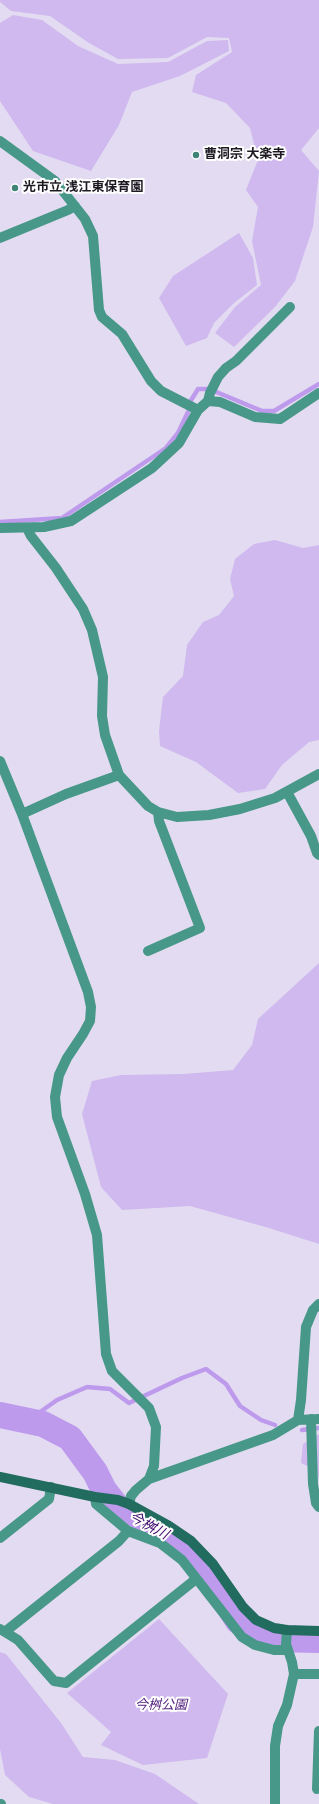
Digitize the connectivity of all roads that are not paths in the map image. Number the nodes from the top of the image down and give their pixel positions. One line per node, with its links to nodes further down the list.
1 (0, 141): 2 (street)
2 (75, 206): 3 (street); 7 (street)
3 (0, 238)
4 (290, 307): 6 (street)
5 (319, 393): 6 (street)
6 (208, 401): 7 (street)
7 (198, 410): 9 (street)
8 (0, 528): 9 (street)
9 (27, 528): 12 (street)
10 (0, 761): 15 (street)
11 (319, 774): 13 (street)
12 (119, 775): 14 (street); 15 (street)
13 (287, 792): 14 (street); 16 (street)
14 (158, 812): 17 (street)
15 (22, 814): 22 (street)
16 (319, 855)
17 (148, 951)
18 (319, 1304): 20 (street)
19 (315, 1419): 20 (street); 26 (street)
20 (298, 1420): 22 (street)
21 (0, 1477): 23 (street)
22 (149, 1479): 25 (street)
23 (50, 1487): 24 (street); 28 (street)
24 (95, 1497): 25 (street); 27 (street)
25 (129, 1504): 31 (street)
26 (319, 1507)
27 (128, 1531): 29 (street); 30 (street)
28 (0, 1538)
29 (196, 1579): 30 (street); 33 (street)
30 (3, 1630)
31 (287, 1630): 32 (street); 33 (street)
32 (319, 1631)
33 (288, 1650): 34 (street)
34 (294, 1674): 35 (street); 38 (street)
35 (319, 1674)
36 (319, 1731): 37 (street)
37 (316, 1789)
38 (276, 1804)

